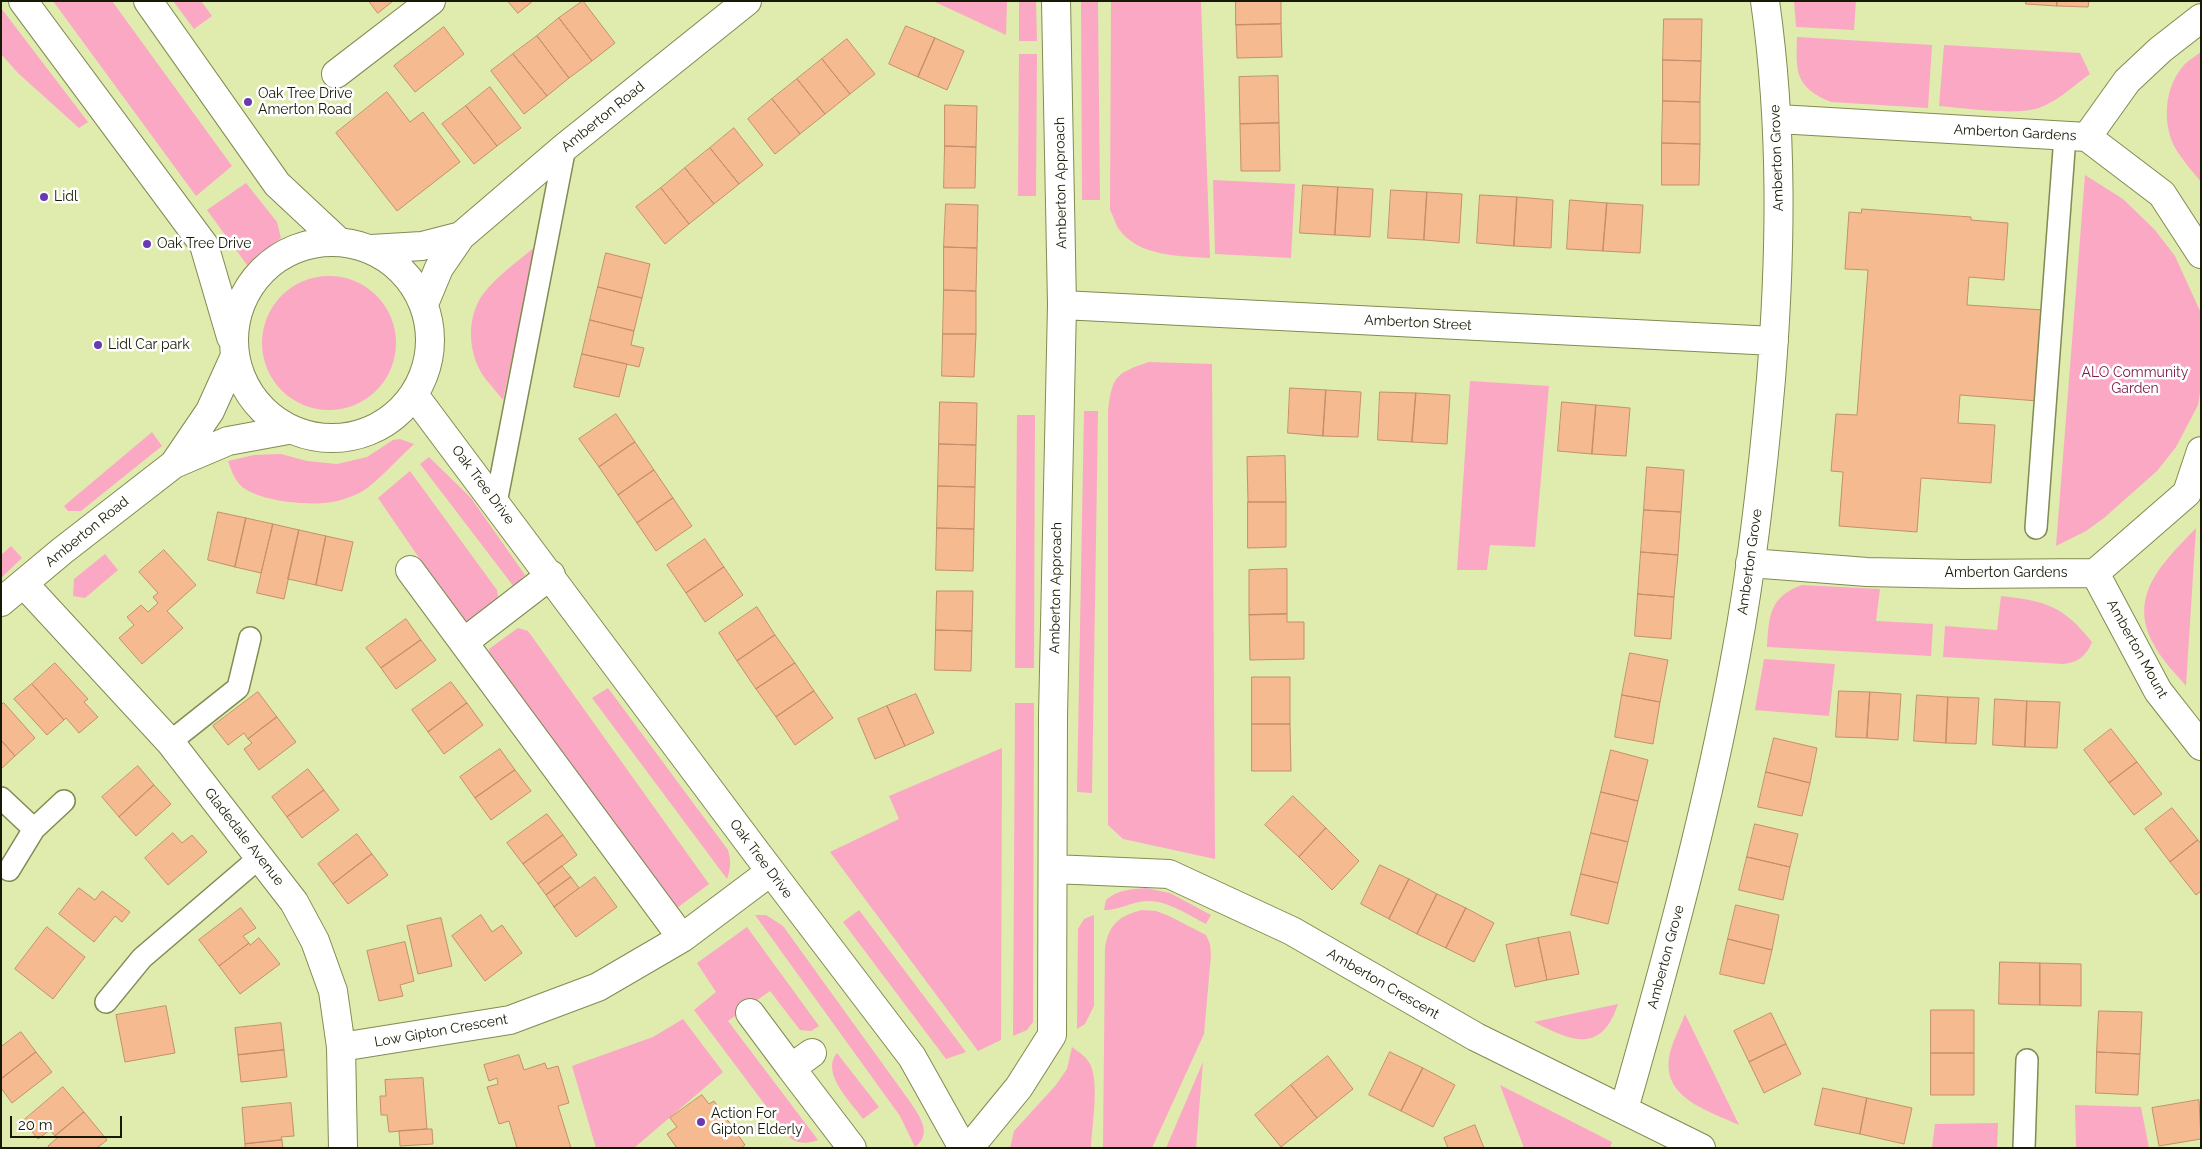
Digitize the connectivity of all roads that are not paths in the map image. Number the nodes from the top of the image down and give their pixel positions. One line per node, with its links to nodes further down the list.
1 (22, 1): 19 (street)
2 (148, 1): 13 (street)
3 (431, 1): 8 (street)
4 (747, 1): 11 (street, Amberton Road)
5 (1056, 1): 17 (street, Amberton Approach)
6 (1765, 1): 9 (street, Amberton Grove)
7 (2201, 18): 10 (street)
8 (336, 74)
9 (1778, 119): 10 (street, Amberton Gardens); 18 (street, Amberton Grove)
10 (2076, 136): 15 (street, Amberton Gardens); 25 (lane)
11 (565, 148): 12 (street, Amberton Road); 24 (lane)
12 (461, 236): 14 (street, Amberton Road); 16 (street, Amberton Road)
13 (338, 241): 14 (street); 19 (street)
14 (371, 249): 16 (street)
15 (2201, 254)
16 (424, 304): 20 (street)
17 (1062, 306): 18 (street, Amberton Street); 40 (street, Amberton Approach)
18 (1774, 341): 26 (street, Amberton Grove)
19 (233, 349): 21 (street); 23 (street, Amberton Road)
20 (414, 395): 21 (street); 24 (street, Oak Tree Drive)
21 (288, 430): 23 (street, Amberton Road)
22 (2201, 451): 28 (street)
23 (174, 464): 30 (street, Amberton Road)
24 (496, 503): 29 (street, Oak Tree Drive)
25 (2036, 528)
26 (1750, 563): 28 (street, Amberton Gardens); 48 (street, Amberton Grove)
27 (410, 570): 33 (street)
28 (2095, 573): 35 (street, Amberton Mount)
29 (551, 576): 33 (street); 42 (street, Oak Tree Drive)
30 (24, 584): 31 (street, Amberton Road); 34 (street, Gladedale Avenue)
31 (1, 602)
32 (250, 638): 34 (lane)
33 (464, 642): 43 (street)
34 (170, 742): 39 (street, Gladedale Avenue)
35 (2201, 746)
36 (1, 798): 38 (lane)
37 (64, 801): 38 (lane)
38 (34, 829): 41 (lane)
39 (260, 857): 44 (lane); 46 (street, Gladedale Avenue)
40 (1052, 869): 48 (street, Amberton Crescent); 52 (street, Amberton Approach)
41 (9, 870)
42 (770, 872): 43 (street, Low Gipton Crescent); 51 (street, Oak Tree Drive)
43 (682, 938): 46 (street, Low Gipton Crescent)
44 (106, 1002)
45 (750, 1013): 50 (street)
46 (341, 1047): 49 (street, Gladedale Avenue)
47 (2027, 1060): 54 (lane)
48 (1624, 1109): 53 (street, Amberton Crescent)
49 (343, 1148)
50 (852, 1148)
51 (963, 1148)
52 (969, 1148)
53 (1701, 1148)
54 (2024, 1148)

